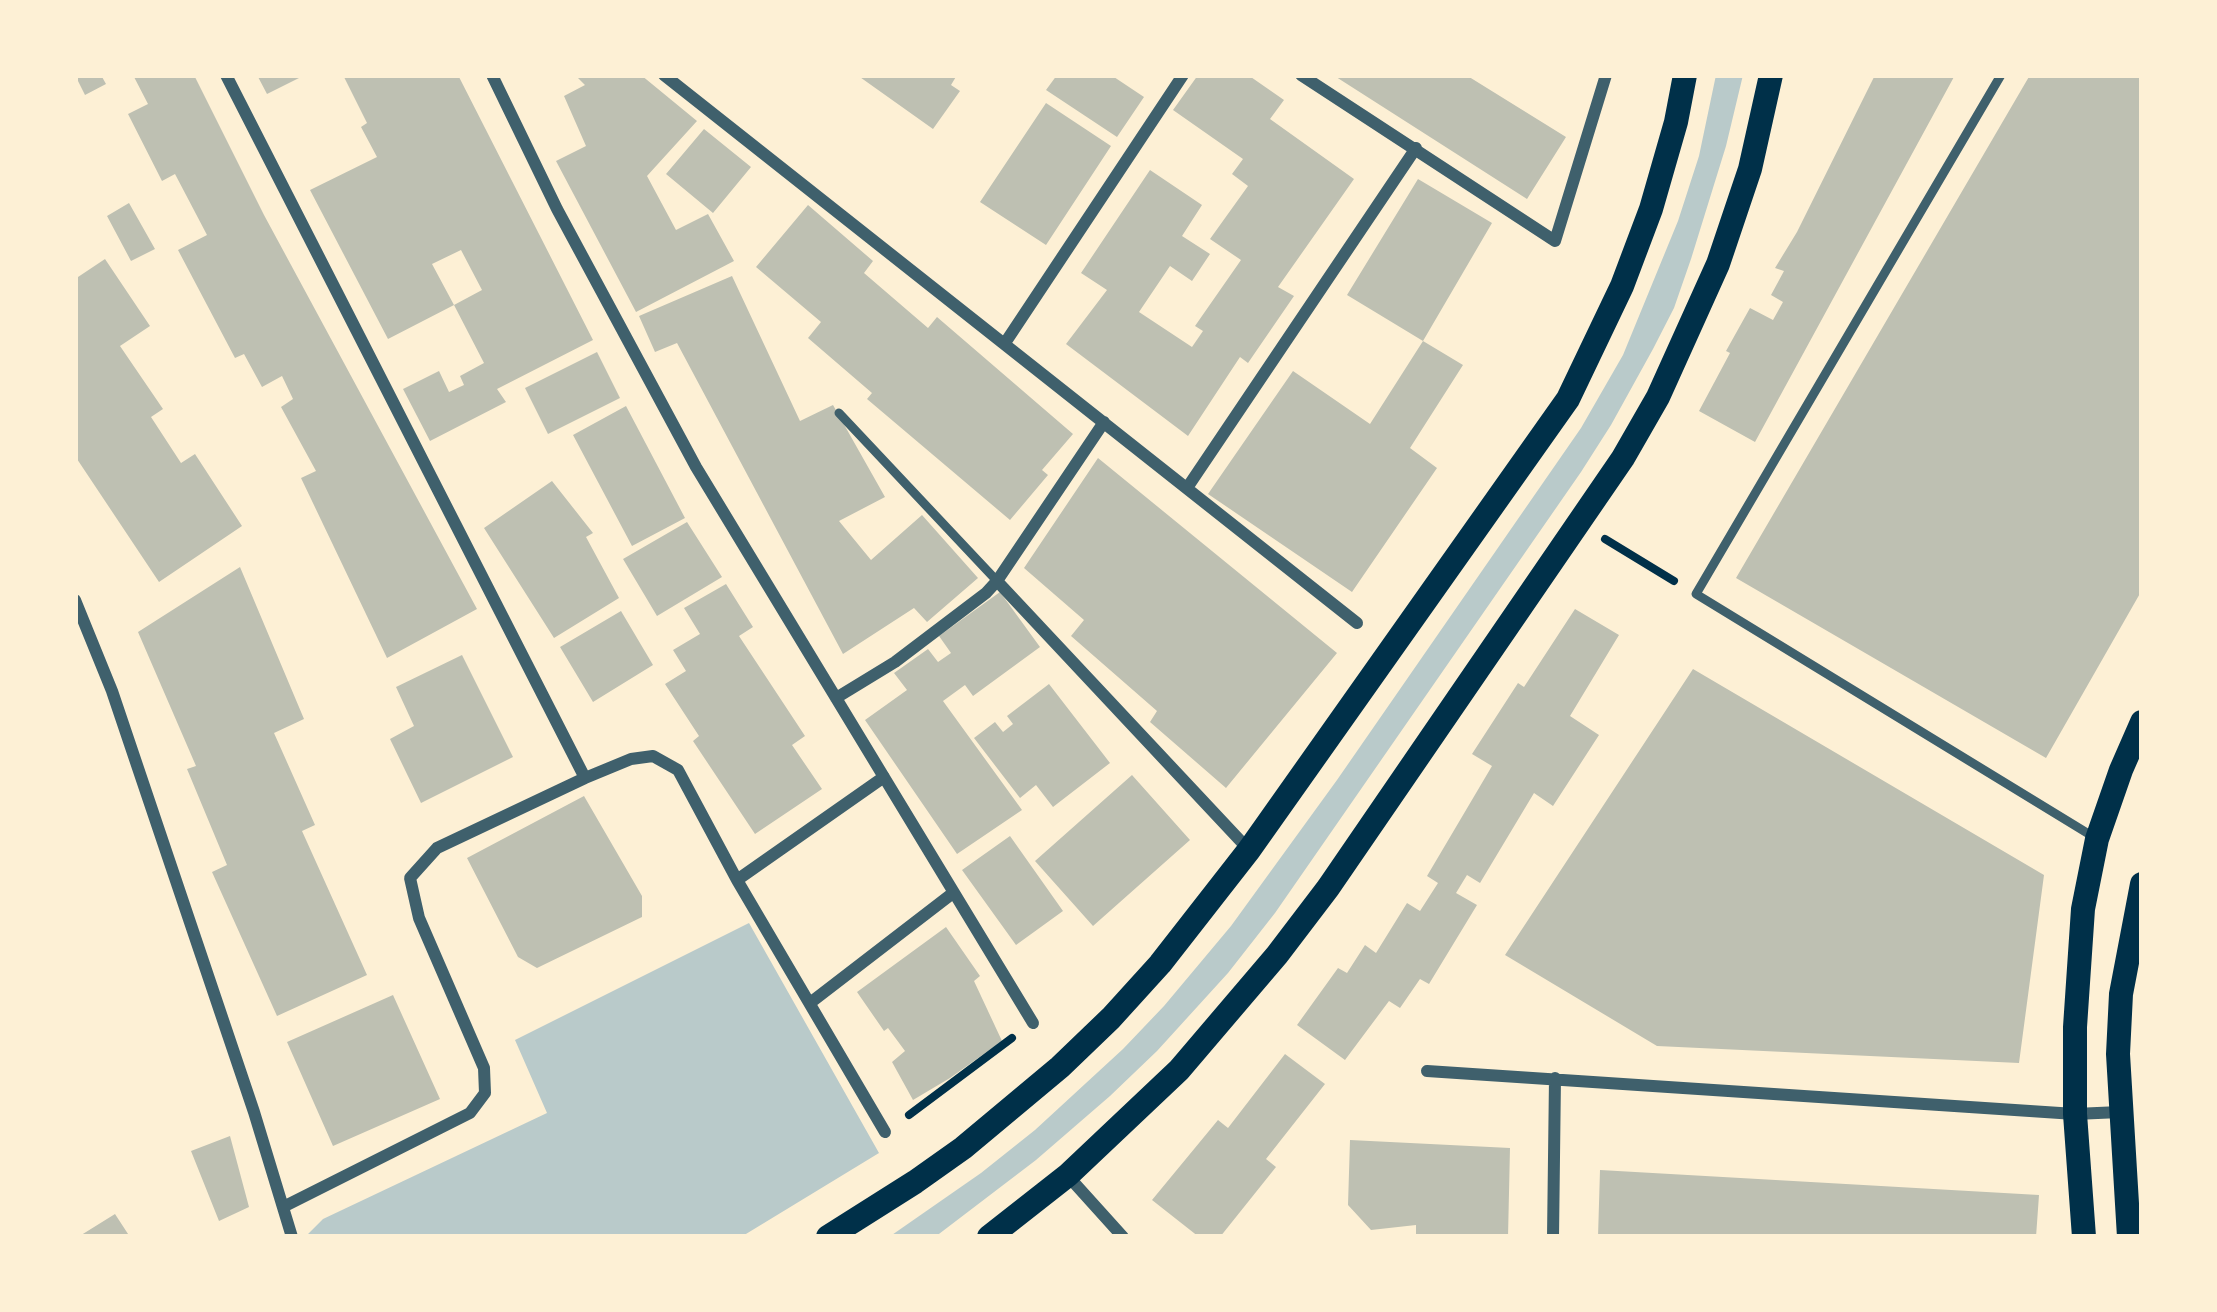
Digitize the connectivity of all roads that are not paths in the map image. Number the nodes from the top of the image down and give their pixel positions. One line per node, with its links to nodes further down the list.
1 (226, 75): 21 (street)
2 (492, 75): 18 (street)
3 (664, 75): 11 (street)
4 (1183, 75): 11 (street)
5 (1300, 75): 10 (street)
6 (1606, 75): 10 (street)
7 (1685, 75): 23 (main road)
8 (1771, 75): 34 (main road)
9 (2001, 75): 22 (lane)
10 (1416, 148): 14 (street)
11 (1005, 343): 13 (street)
12 (839, 412): 15 (lane)
13 (1104, 422): 14 (street); 15 (street)
14 (1187, 488): 17 (street)
15 (997, 581): 18 (street); 23 (street)
16 (75, 600): 35 (street)
17 (1357, 623)
18 (836, 698): 20 (street)
19 (2142, 722): 22 (main road)
20 (884, 777): 24 (street); 26 (street)
21 (585, 778): 24 (street); 35 (street)
22 (2096, 839): 32 (main road)
23 (1249, 850): 37 (main road)
24 (737, 880): 27 (street)
25 (2142, 884): 31 (main road)
26 (953, 893): 27 (street); 28 (street)
27 (810, 1003): 33 (street)
28 (1033, 1023)
29 (1427, 1071): 30 (street)
30 (1555, 1078): 32 (street); 40 (street)
31 (2120, 1112): 32 (street); 42 (main road)
32 (2074, 1114): 41 (main road)
33 (886, 1132)
34 (1068, 1175): 38 (main road); 39 (street)
35 (283, 1207): 36 (street)
36 (292, 1237)
37 (828, 1237)
38 (989, 1237)
39 (1123, 1237)
40 (1553, 1237)
41 (2084, 1237)
42 (2129, 1237)

